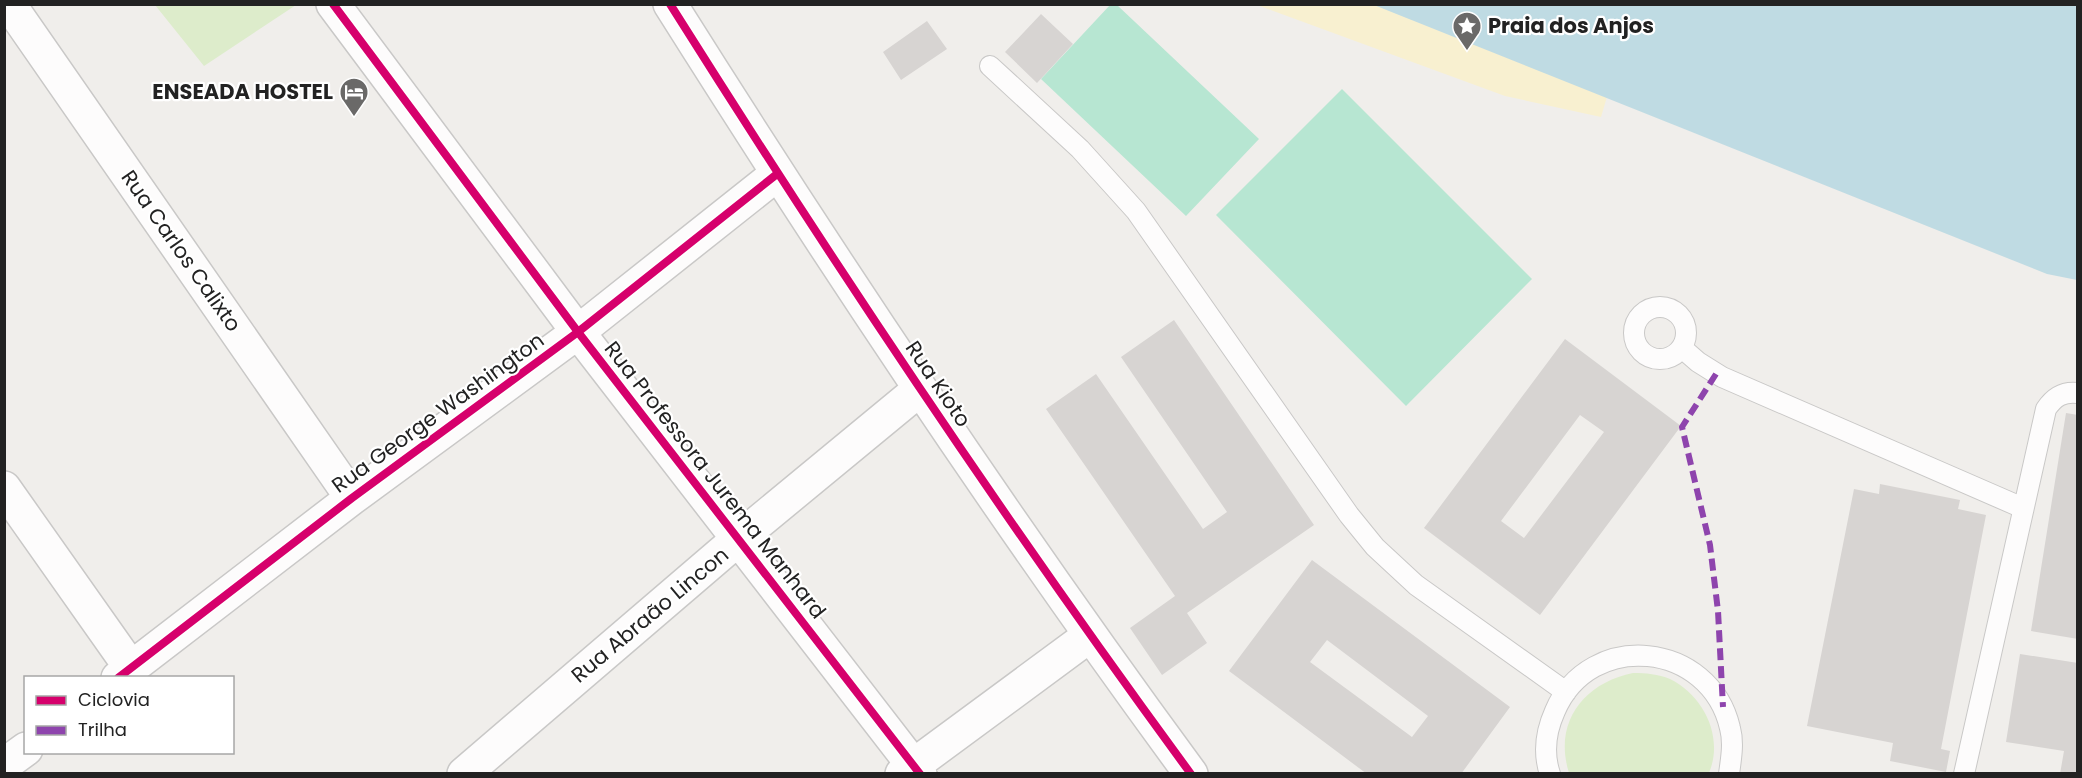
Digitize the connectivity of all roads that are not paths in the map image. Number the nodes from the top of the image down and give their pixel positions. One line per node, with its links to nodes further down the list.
1 (9, 4): 11 (street, Rua Carlos Calixto)
2 (333, 4): 6 (street, Rua Professora Jurema Manhard)
3 (670, 4): 5 (street, Rua Kioto)
4 (990, 66): 16 (lane)
5 (777, 174): 6 (street, Rua George Washington); 8 (street, Rua Kioto)
6 (578, 332): 11 (street, Rua George Washington); 13 (street, Rua Professora Jurema Manhard)
7 (1682, 348): 12 (lane)
8 (920, 389): 13 (street, Rua Abraão Lincon); 14 (street, Rua Kioto)
9 (2078, 393): 12 (lane)
10 (4, 488): 15 (street)
11 (352, 498): 15 (street, Rua George Washington)
12 (2023, 508): 24 (lane)
13 (737, 540): 19 (street, Rua Professora Jurema Manhard); 20 (street, Rua Abraão Lincon)
14 (1089, 636): 19 (street); 21 (street, Rua Kioto)
15 (125, 673)
16 (1566, 692): 22 (lane); 23 (lane)
17 (24, 750): 18 (street)
18 (4, 765)
19 (912, 771)
20 (464, 774)
21 (1191, 774)
22 (1550, 774)
23 (1729, 774)
24 (1964, 774)

